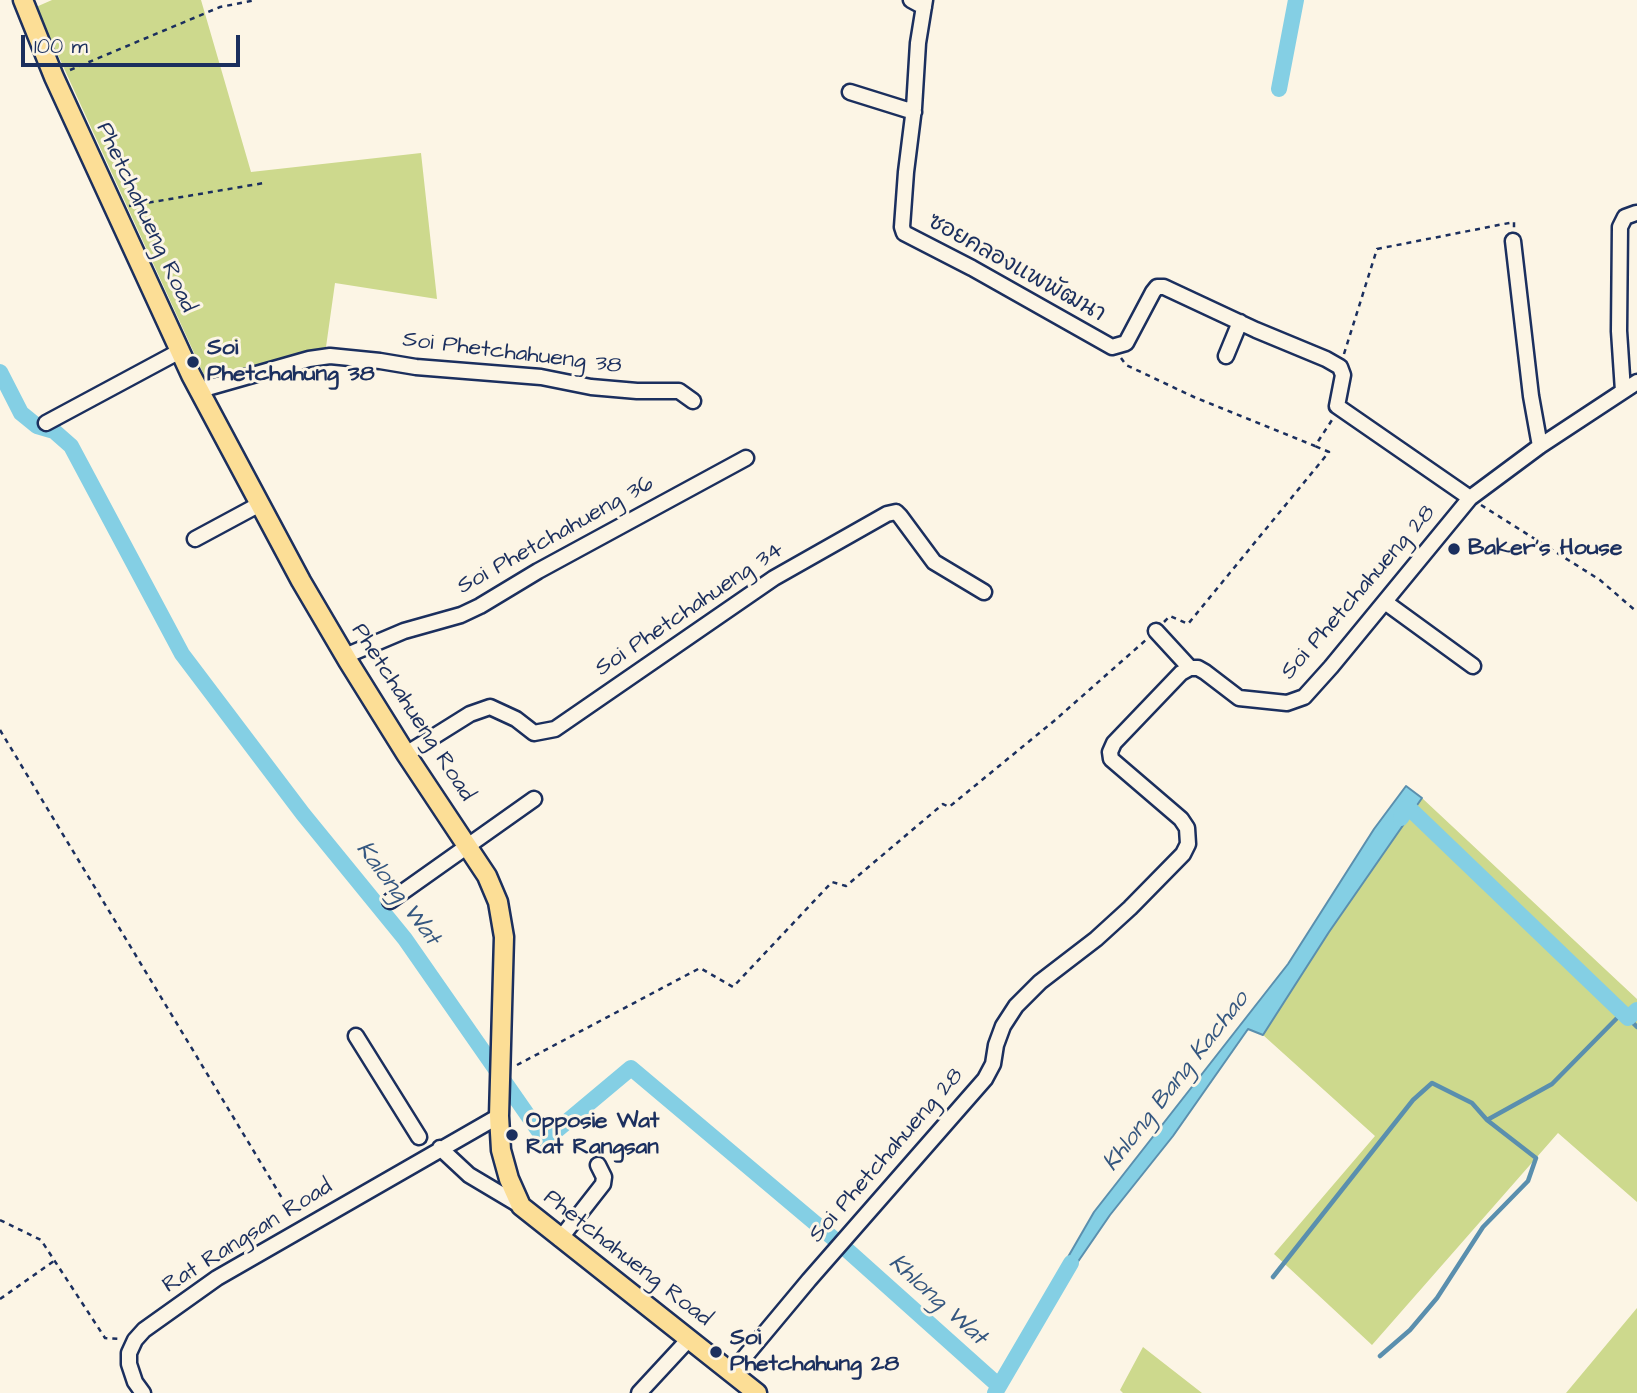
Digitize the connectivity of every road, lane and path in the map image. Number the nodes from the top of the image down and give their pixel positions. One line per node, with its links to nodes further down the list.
1 (23, 0): 4 (main road, Phetchahueng Road)
2 (256, 0): 4 (path)
3 (920, 2): 6 (street, ซอยคลองแพพัฒนา)
4 (54, 77): 8 (main road, Phetchahueng Road)
5 (850, 92): 6 (street)
6 (914, 111): 12 (street, ซอยคลองแพพัฒนา)
7 (264, 183): 8 (path)
8 (113, 209): 13 (main road, Phetchahueng Road)
9 (1636, 213): 18 (street)
10 (1513, 241): 15 (path); 23 (street)
11 (1240, 322): 12 (street, ซอยคลองแพพัฒนา); 14 (street); 15 (street, ซอยคลองแพพัฒนา)
12 (1112, 347): 22 (path)
13 (180, 351): 17 (main road, Phetchahueng Road); 21 (street)
14 (1226, 356)
15 (1340, 367): 20 (street)
16 (1637, 382): 18 (street, Soi Phetchahueng 28)
17 (200, 390): 19 (street, Soi Phetchahueng 38); 26 (main road, Phetchahueng Road)
18 (1623, 391): 23 (street, Soi Phetchahueng 28)
19 (693, 401)
20 (1339, 408): 22 (path); 25 (street)
21 (46, 424)
22 (1315, 446): 31 (path)
23 (1540, 446): 25 (street, Soi Phetchahueng 28)
24 (746, 458): 32 (street, Soi Phetchahueng 36)
25 (1470, 498): 29 (street, Soi Phetchahueng 28); 30 (path)
26 (260, 504): 27 (street); 32 (main road, Phetchahueng Road)
27 (195, 539)
28 (984, 593): 36 (street, Soi Phetchahueng 34)
29 (1385, 602): 33 (street); 34 (street, Soi Phetchahueng 28)
30 (1637, 612)
31 (1156, 631): 34 (street); 41 (path)
32 (345, 656): 36 (main road, Phetchahueng Road)
33 (1473, 666)
34 (1190, 668): 53 (street, Soi Phetchahueng 28)
35 (0, 730): 47 (path)
36 (406, 754): 38 (main road, Phetchahueng Road)
37 (534, 799): 38 (street)
38 (467, 845): 39 (street); 41 (main road, Phetchahueng Road)
39 (390, 901)
40 (356, 1036): 43 (street)
41 (500, 1075): 42 (main road, Phetchahueng Road)
42 (499, 1115): 43 (street, Rat Rangsan Road); 45 (main road, Phetchahueng Road)
43 (428, 1146): 45 (street); 47 (street, Rat Rangsan Road)
44 (598, 1165): 48 (street)
45 (521, 1206): 48 (main road, Phetchahueng Road)
46 (0, 1220): 49 (path)
47 (301, 1230): 52 (street, Rat Rangsan Road)
48 (560, 1239): 51 (main road, Phetchahueng Road)
49 (54, 1261): 50 (path); 52 (path)
50 (0, 1299)
51 (689, 1339): 53 (main road, Phetchahueng Road); 55 (street)
52 (135, 1340): 54 (street)
53 (733, 1371): 56 (main road, Phetchahueng Road)
54 (144, 1393)
55 (639, 1393)
56 (757, 1393)

